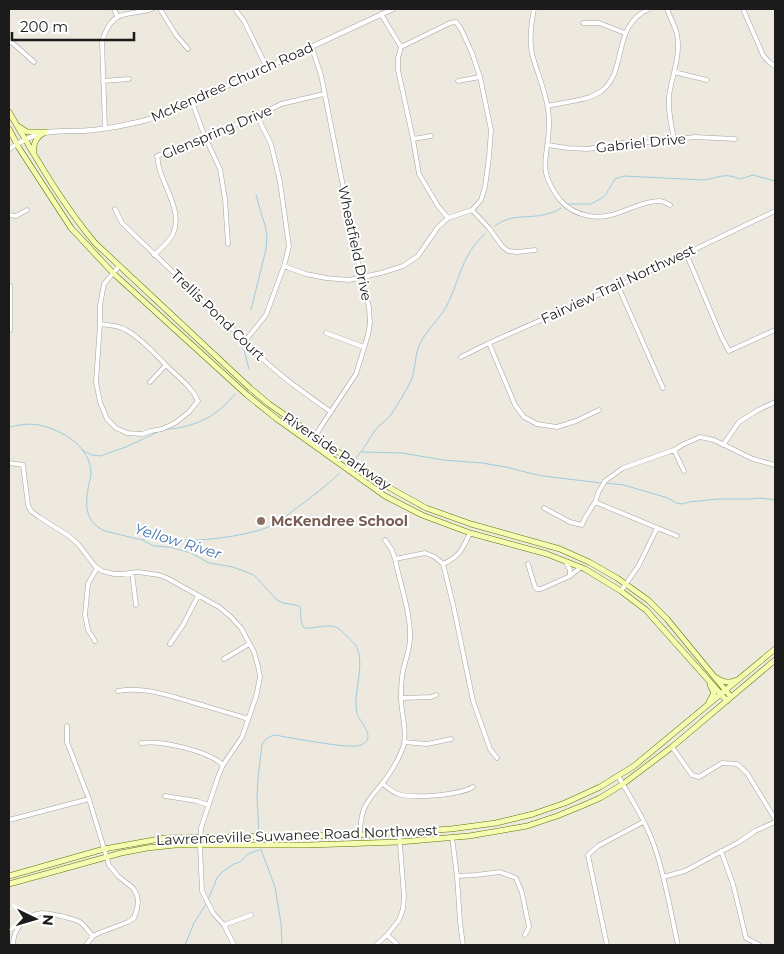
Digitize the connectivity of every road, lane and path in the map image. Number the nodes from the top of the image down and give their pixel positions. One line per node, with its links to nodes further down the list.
1 (114, 9): 11 (street)
2 (152, 9): 11 (street)
3 (160, 9): 17 (street)
4 (235, 9): 20 (street)
5 (394, 9): 10 (street, McKendree Church Road)
6 (534, 9): 29 (street)
7 (649, 9): 13 (street)
8 (667, 9): 21 (street)
9 (743, 9): 19 (street)
10 (381, 14): 15 (street); 16 (street, McKendree Church Road)
11 (117, 16): 25 (street)
12 (583, 22): 13 (street)
13 (625, 33): 29 (street)
14 (9, 40): 18 (street)
15 (401, 47): 22 (street); 39 (street)
16 (312, 48): 20 (street, McKendree Church Road); 27 (street, Wheatfield Drive)
17 (188, 49)
18 (34, 62)
19 (775, 66)
20 (267, 68): 28 (street, McKendree Church Road)
21 (674, 72): 24 (street); 40 (street)
22 (480, 77): 26 (street); 49 (street)
23 (129, 79): 25 (street)
24 (706, 80)
25 (103, 81): 33 (street)
26 (458, 81)
27 (324, 94): 31 (street, Glenspring Drive); 60 (street, Wheatfield Drive)
28 (192, 102): 33 (street, McKendree Church Road); 37 (street)
29 (548, 106): 43 (street)
30 (9, 112): 32 (main road, Riverside Parkway)
31 (257, 116): 37 (street, Glenspring Drive); 58 (street)
32 (16, 124): 35 (main road); 38 (main road, Riverside Parkway)
33 (106, 128): 35 (street, McKendree Church Road)
34 (9, 129): 42 (main road, Riverside Parkway)
35 (45, 132): 38 (street, McKendree Church Road); 45 (main road)
36 (431, 136): 39 (street)
37 (205, 137): 53 (street); 56 (street, Glenspring Drive)
38 (25, 139): 42 (street, McKendree Church Road); 45 (main road, Riverside Parkway)
39 (413, 139): 52 (street)
40 (674, 139): 41 (street, Gabriel Drive); 43 (street, Gabriel Drive)
41 (736, 139)
42 (17, 144): 44 (street, McKendree Church Road); 59 (main road, Riverside Parkway)
43 (548, 145): 46 (street)
44 (9, 149)
45 (34, 154): 57 (main road, Riverside Parkway)
46 (670, 205)
47 (115, 209): 56 (street, Trellis Pond Court)
48 (27, 210): 51 (street)
49 (472, 210): 52 (street); 54 (street)
50 (775, 211): 55 (street, Fairview Trail Northwest)
51 (9, 215)
52 (448, 218): 60 (street)
53 (228, 244)
54 (535, 250)
55 (686, 254): 62 (street, Fairview Trail Northwest); 65 (street)
56 (154, 255): 67 (street, Trellis Pond Court)
57 (119, 266): 59 (street); 77 (main road, Riverside Parkway)
58 (284, 266): 60 (street); 67 (street)
59 (113, 273): 63 (street); 78 (main road, Riverside Parkway)
60 (361, 278): 69 (street, Wheatfield Drive)
61 (9, 286): 64 (street)
62 (618, 286): 68 (street, Fairview Trail Northwest); 73 (street)
63 (100, 324): 71 (street); 71 (street)
64 (9, 329)
65 (775, 330)
66 (326, 333): 69 (street)
67 (245, 341): 76 (street, Trellis Pond Court)
68 (489, 343): 70 (street, Fairview Trail Northwest); 75 (street)
69 (364, 346): 76 (street, Wheatfield Drive)
70 (462, 357)
71 (166, 365): 72 (street)
72 (150, 382)
73 (663, 388)
74 (775, 402): 79 (street)
75 (599, 410)
76 (330, 412): 77 (street, Wheatfield Drive)
77 (315, 436): 78 (street, Wheatfield Drive); 98 (main road, Riverside Parkway)
78 (312, 443): 87 (main road, Riverside Parkway)
79 (723, 445): 80 (street); 82 (street)
80 (674, 450): 83 (street); 84 (street)
81 (9, 463): 95 (street)
82 (775, 465)
83 (684, 472)
84 (596, 502): 85 (street); 86 (street)
85 (544, 508)
86 (657, 528): 88 (street); 98 (street)
87 (470, 533): 91 (main road, Riverside Parkway); 92 (street)
88 (677, 536)
89 (385, 540): 90 (street)
90 (395, 559): 92 (street); 114 (street)
91 (566, 561): 94 (main road, Riverside Parkway); 97 (street)
92 (443, 564): 123 (street)
93 (528, 564): 97 (street)
94 (581, 567): 97 (street); 99 (main road, Riverside Parkway)
95 (97, 568): 96 (street); 102 (street)
96 (132, 573): 100 (street); 101 (street)
97 (570, 576)
98 (626, 584): 99 (street); 108 (main road, Riverside Parkway)
99 (622, 591): 110 (main road, Riverside Parkway)
100 (198, 596): 103 (street); 104 (street)
101 (136, 605)
102 (95, 641)
103 (170, 644)
104 (249, 644): 106 (street); 117 (street)
105 (775, 650): 109 (main road, Lawrenceville Suwanee Road Northwest)
106 (224, 658)
107 (775, 660): 115 (main road, Lawrenceville Suwanee Road Northwest)
108 (714, 677): 109 (main road); 112 (main road, Riverside Parkway)
109 (742, 678): 112 (main road, Lawrenceville Suwanee Road Northwest)
110 (708, 680): 112 (main road, Riverside Parkway); 116 (main road)
111 (118, 691): 117 (street)
112 (724, 693): 115 (main road, Riverside Parkway); 116 (main road, Lawrenceville Suwanee Road Northwest)
113 (436, 695): 114 (street)
114 (401, 698): 120 (street)
115 (729, 699): 122 (main road, Lawrenceville Suwanee Road Northwest)
116 (703, 710): 125 (main road, Lawrenceville Suwanee Road Northwest)
117 (248, 719): 124 (street)
118 (66, 726): 130 (street)
119 (451, 739): 120 (street)
120 (404, 742): 126 (street)
121 (141, 743): 124 (street)
122 (672, 747): 127 (main road, Lawrenceville Suwanee Road Northwest); 133 (street)
123 (497, 758)
124 (223, 765): 131 (street)
125 (618, 776): 127 (street); 135 (main road, Lawrenceville Suwanee Road Northwest)
126 (382, 783): 128 (street); 136 (street)
127 (623, 784): 134 (street); 137 (main road, Lawrenceville Suwanee Road Northwest)
128 (473, 787)
129 (166, 796): 131 (street)
130 (89, 799): 132 (street); 141 (street)
131 (208, 805): 138 (street)
132 (9, 820)
133 (775, 821): 142 (street)
134 (644, 822): 146 (street); 159 (street)
135 (399, 832): 136 (main road, Lawrenceville Suwanee Road Northwest); 139 (street)
136 (360, 835): 138 (main road, Lawrenceville Suwanee Road Northwest)
137 (452, 837): 139 (main road, Lawrenceville Suwanee Road Northwest); 145 (street)
138 (201, 838): 140 (street); 141 (main road, Lawrenceville Suwanee Road Northwest)
139 (400, 842): 140 (main road, Lawrenceville Suwanee Road Northwest); 150 (street)
140 (200, 846): 143 (main road, Lawrenceville Suwanee Road Northwest); 149 (street)
141 (104, 849): 143 (street); 144 (main road, Lawrenceville Suwanee Road Northwest)
142 (721, 851): 146 (street); 161 (street)
143 (106, 857): 147 (main road, Lawrenceville Suwanee Road Northwest); 152 (street)
144 (9, 876)
145 (457, 876): 151 (street); 158 (street)
146 (663, 877): 160 (street)
147 (9, 884)
148 (251, 915): 149 (street)
149 (224, 924): 155 (street)
150 (387, 935): 156 (street); 157 (street)
151 (526, 935)
152 (94, 936): 153 (street); 154 (street)
153 (13, 945)
154 (86, 945)
155 (234, 945)
156 (376, 945)
157 (398, 945)
158 (463, 945)
159 (607, 945)
160 (678, 945)
161 (759, 945)

